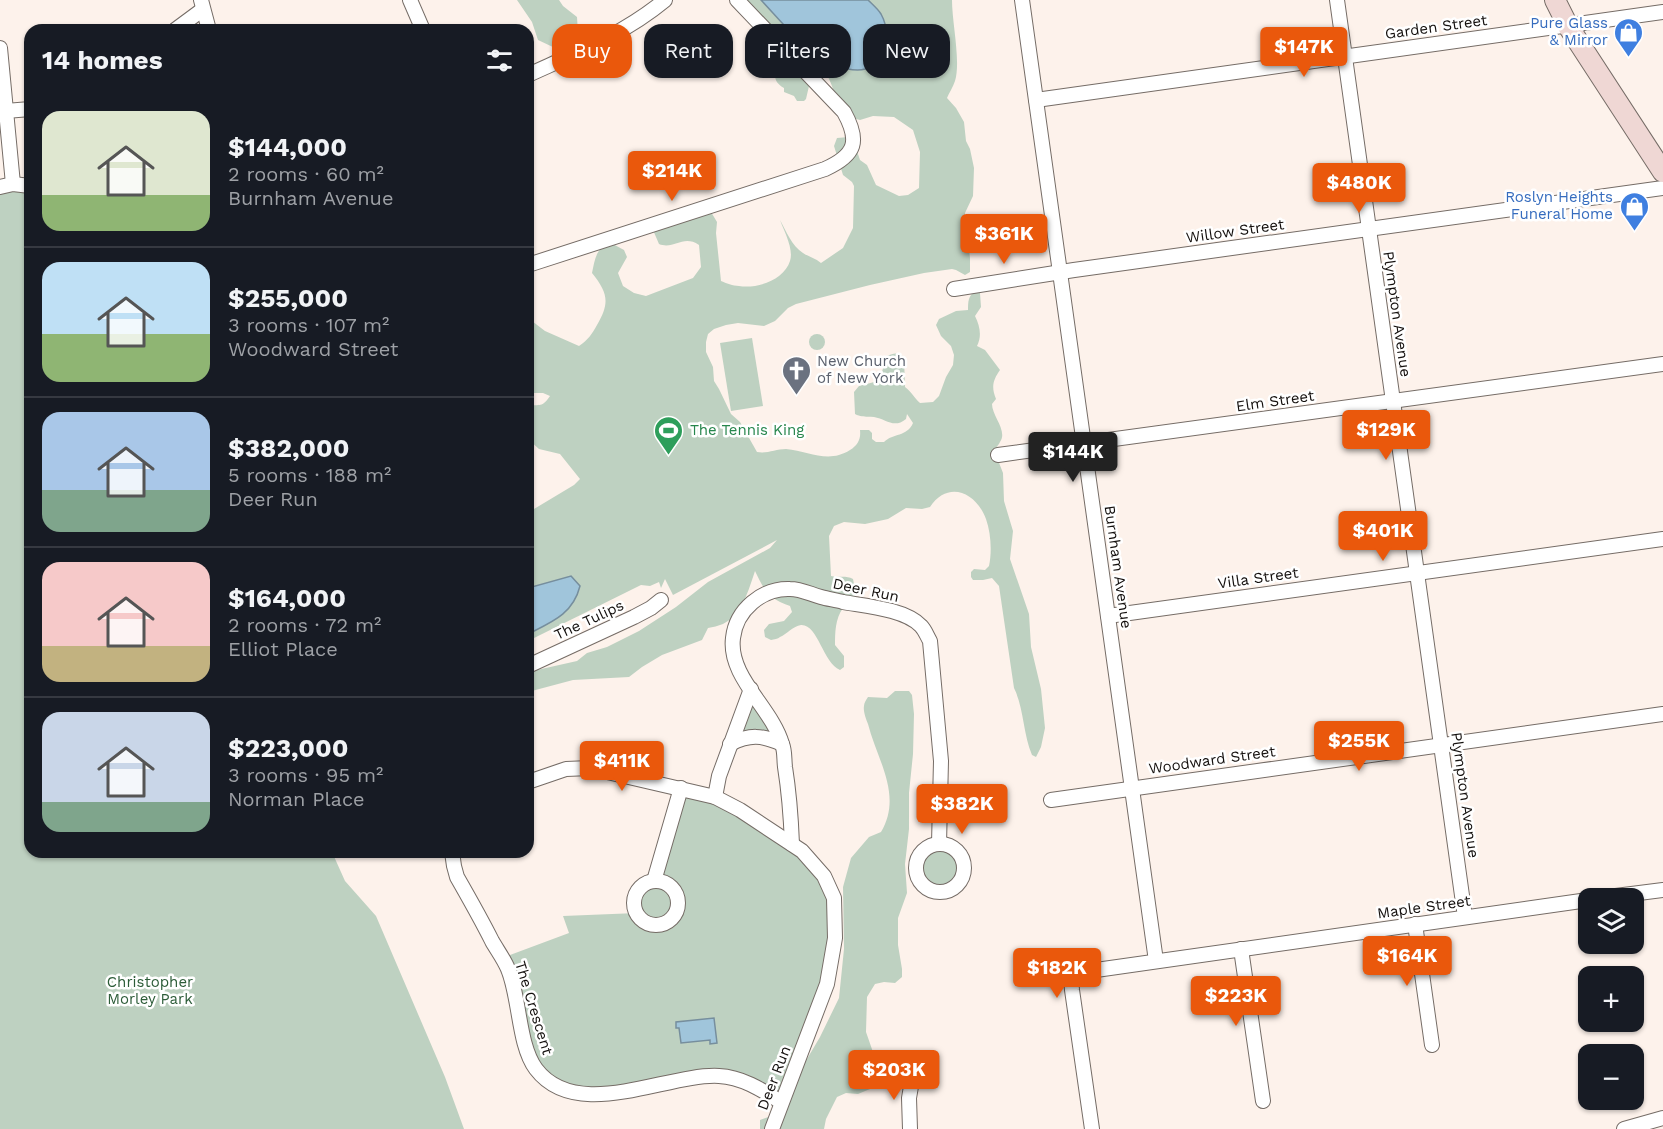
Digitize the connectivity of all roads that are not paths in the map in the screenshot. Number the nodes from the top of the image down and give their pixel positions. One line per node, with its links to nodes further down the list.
1 (410, 0): 11 (street)
2 (665, 0): 15 (street)
3 (737, 0): 24 (street)
4 (1022, 0): 16 (street, Burnham Avenue)
5 (1337, 0): 14 (street, Plympton Avenue)
6 (1555, 0): 12 (main road)
7 (202, 5): 9 (street); 10 (street)
8 (1663, 12): 12 (street, Garden Street)
9 (181, 24)
10 (207, 24)
11 (420, 24)
12 (1568, 26): 14 (street, Garden Street); 19 (main road)
13 (0, 48): 18 (street)
14 (1345, 57): 16 (street, Garden Street); 23 (street, Plympton Avenue)
15 (534, 72)
16 (1036, 100): 25 (street, Burnham Avenue)
17 (24, 110): 18 (street)
18 (6, 111): 20 (street)
19 (1663, 172)
20 (6, 186): 21 (street)
21 (24, 186)
22 (1663, 188): 23 (street, Willow Street)
23 (1369, 229): 25 (street, Willow Street); 28 (street, Plympton Avenue)
24 (534, 263)
25 (1060, 272): 26 (street, Willow Street); 29 (street, Burnham Avenue)
26 (954, 289)
27 (1663, 364): 28 (street, Elm Street)
28 (1393, 401): 29 (street, Elm Street); 32 (street, Plympton Avenue)
29 (1084, 443): 30 (street, Elm Street); 34 (street, Burnham Avenue)
30 (998, 455)
31 (1663, 539): 32 (street, Villa Street)
32 (1417, 573): 34 (street, Villa Street); 40 (street, Plympton Avenue)
33 (661, 600): 35 (street, The Tulips)
34 (1108, 616): 43 (street, Burnham Avenue)
35 (534, 663)
36 (751, 689): 38 (street); 39 (street, Deer Run); 47 (street, Deer Run)
37 (1663, 714): 40 (street, Woodward Street)
38 (730, 744): 39 (street); 44 (street)
39 (782, 744): 46 (street, Deer Run)
40 (1441, 745): 43 (street, Woodward Street); 53 (street, Plympton Avenue)
41 (534, 780): 42 (street)
42 (681, 788): 44 (street); 49 (street)
43 (1132, 788): 45 (street, Woodward Street); 56 (street, Burnham Avenue)
44 (715, 797): 46 (street, Deer Run)
45 (1051, 800)
46 (792, 844): 59 (street, Deer Run)
47 (939, 844)
48 (453, 858): 59 (street, The Crescent)
49 (654, 881)
50 (1663, 890): 51 (street)
51 (1644, 892)
52 (1578, 901): 53 (street, Maple Street)
53 (1465, 917): 54 (street, Maple Street)
54 (1414, 924): 55 (street, Maple Street); 57 (street)
55 (1241, 949): 56 (street, Maple Street); 60 (street)
56 (1156, 961): 64 (street, Maple Street)
57 (1431, 1044)
58 (913, 1075): 63 (street)
59 (782, 1101): 62 (street, Deer Run)
60 (1263, 1101)
61 (1663, 1118): 65 (street)
62 (772, 1129)
63 (910, 1129)
64 (1092, 1129)
65 (1624, 1129)

